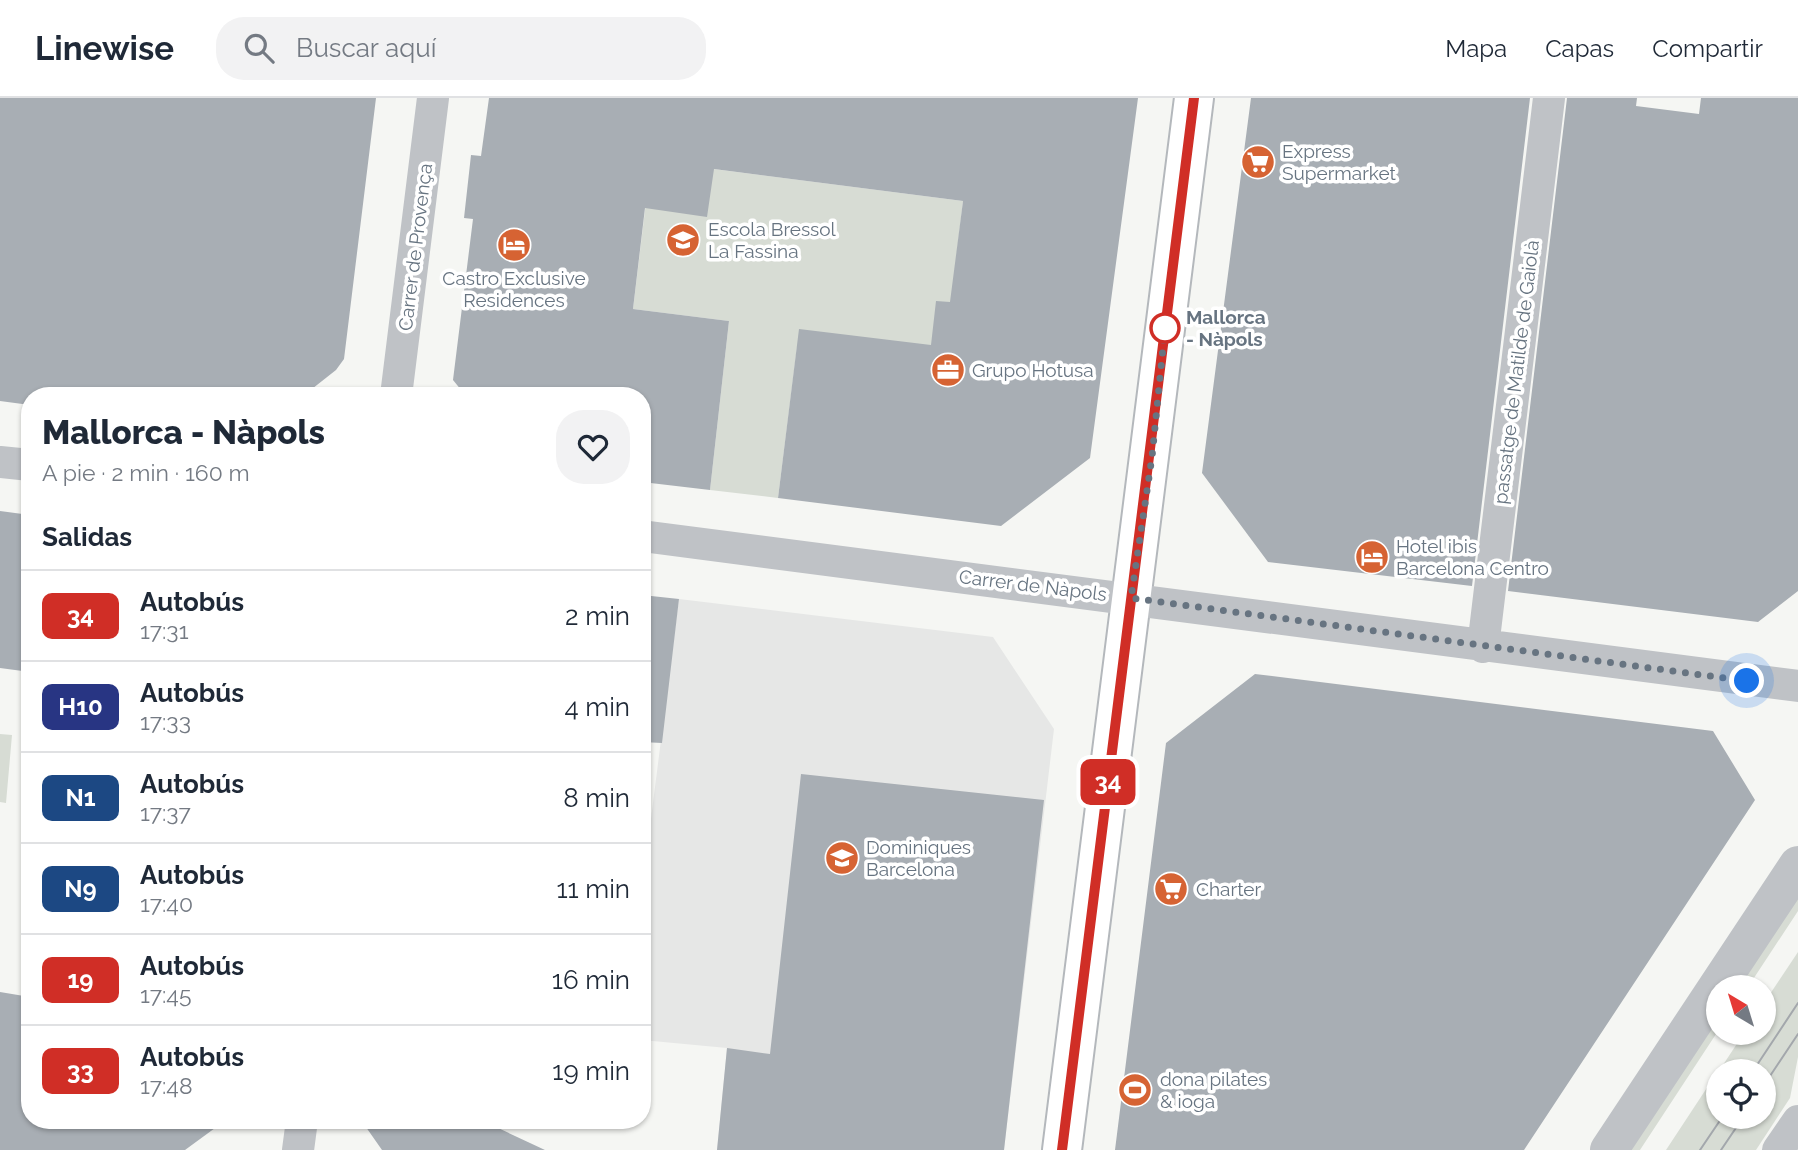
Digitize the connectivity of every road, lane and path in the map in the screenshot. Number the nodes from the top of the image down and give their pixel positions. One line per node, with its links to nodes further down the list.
1 (433, 98): 4 (street, Carrer de Provença)
2 (1194, 98): 8 (main road)
3 (1549, 98): 9 (street, passatge de Matilde de Gaiolà)
4 (397, 387)
5 (0, 462): 6 (street)
6 (21, 464)
7 (651, 537): 8 (street, Carrer de Nàpols)
8 (1131, 598): 9 (street, Carrer de Nàpols); 15 (main road)
9 (1483, 647): 10 (street, Carrer de Nàpols)
10 (1798, 686)
11 (1798, 865): 16 (street)
12 (1798, 1121): 17 (street)
13 (301, 1129): 14 (street)
14 (298, 1150)
15 (1062, 1150)
16 (1609, 1150)
17 (1779, 1150)

